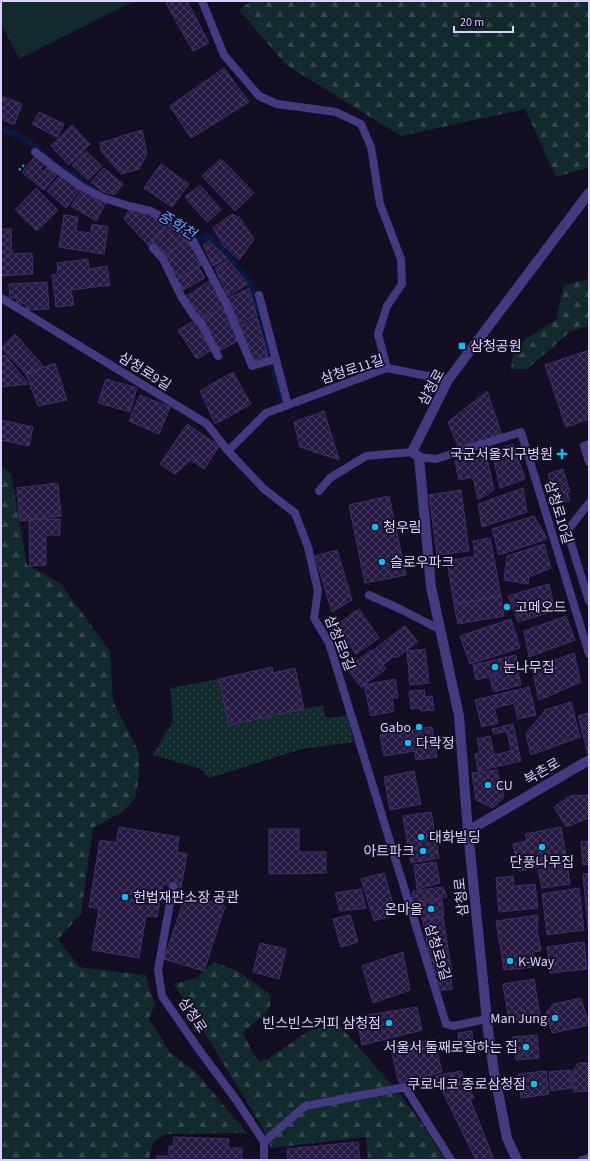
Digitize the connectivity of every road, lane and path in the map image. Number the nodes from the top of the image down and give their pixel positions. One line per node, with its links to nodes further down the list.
1 (202, 1): 9 (lane)
2 (35, 152): 8 (lane)
3 (589, 193): 10 (street, 삼청로)
4 (153, 248): 7 (lane)
5 (259, 295): 8 (lane)
6 (1, 298): 13 (lane, 삼청로9길)
7 (218, 356)
8 (276, 359): 11 (lane)
9 (387, 368): 10 (lane, 삼청로11길); 11 (lane, 삼청로11길)
10 (448, 380): 14 (street, 삼청로)
11 (288, 405): 13 (lane, 삼청로11길)
12 (589, 444): 15 (lane)
13 (228, 451): 25 (lane, 삼청로9길)
14 (416, 455): 16 (lane); 20 (street, 삼청로); 21 (lane, 삼청로10길)
15 (589, 462)
16 (319, 491)
17 (589, 503): 19 (lane)
18 (369, 595): 20 (lane)
19 (589, 602)
20 (441, 630): 23 (street, 삼청로)
21 (589, 654)
22 (589, 760): 23 (street, 북촌로)
23 (468, 831): 25 (street, 삼청로)
24 (173, 886): 26 (lane, 삼청로)
25 (487, 1019): 30 (street, 삼청로)
26 (264, 1142): 28 (lane); 29 (lane)
27 (589, 1158): 31 (lane)
28 (264, 1160)
29 (451, 1160)
30 (517, 1160)
31 (582, 1160)

